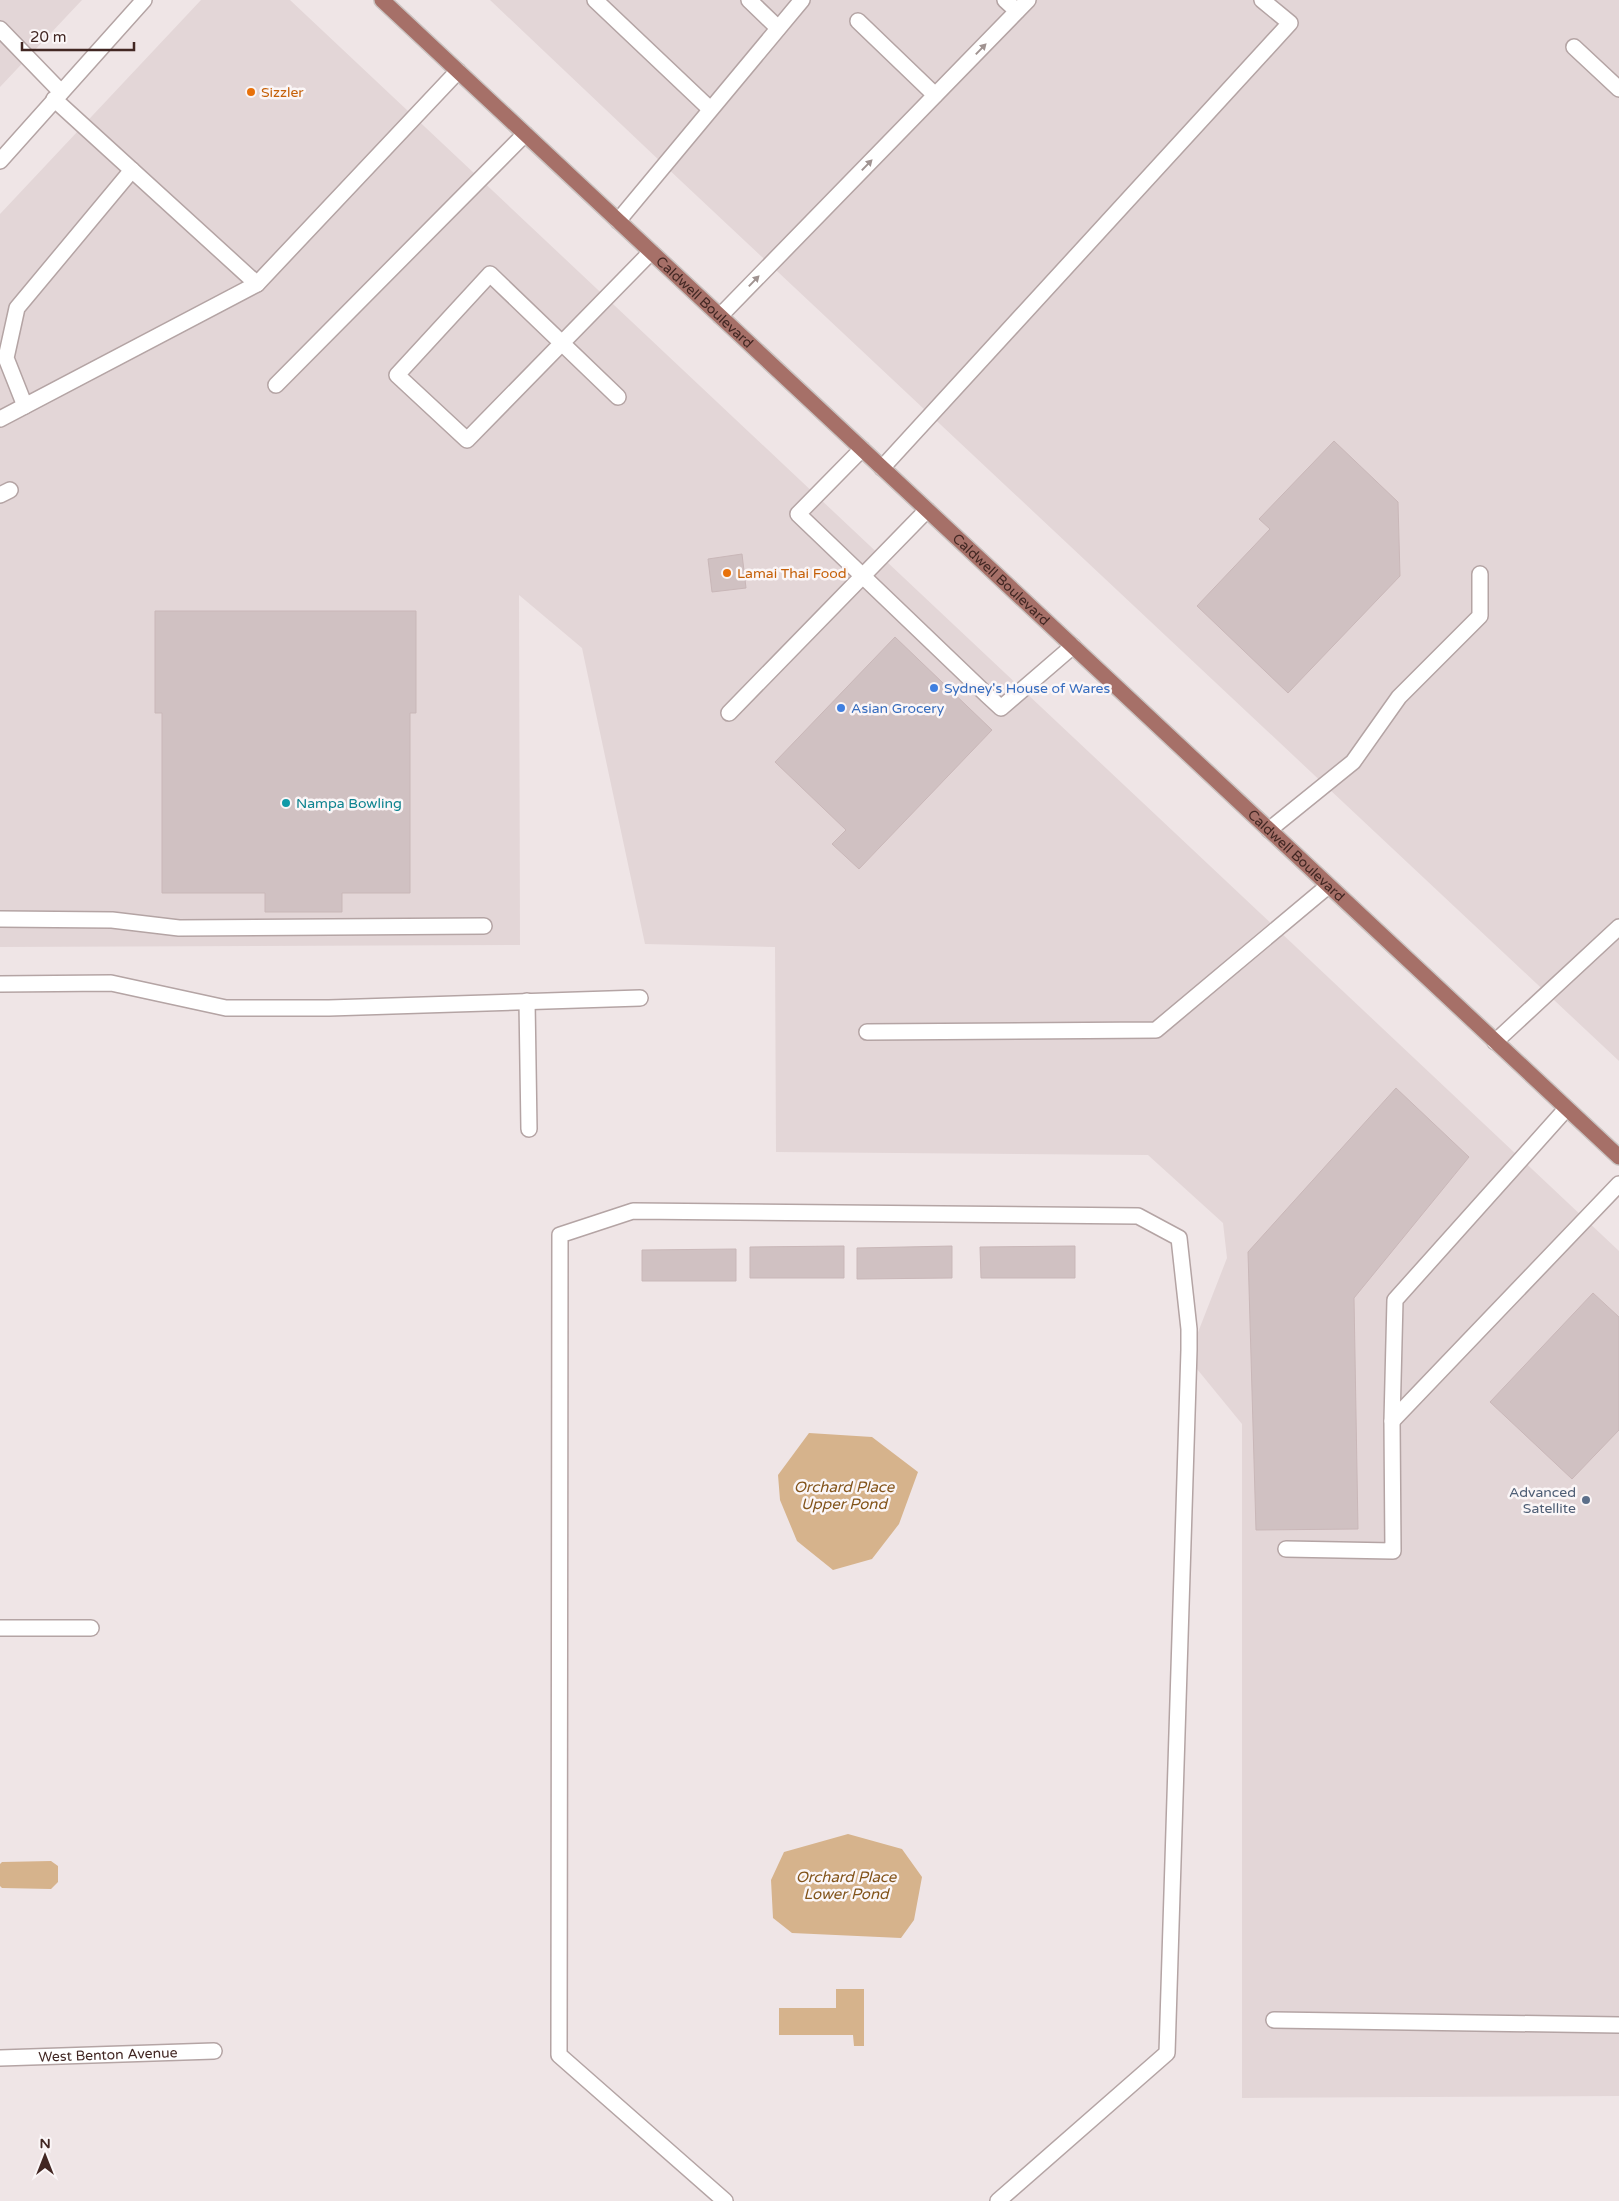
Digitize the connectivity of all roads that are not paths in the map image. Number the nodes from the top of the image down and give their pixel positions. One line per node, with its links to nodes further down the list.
1 (144, 0): 16 (street)
2 (382, 0): 14 (main road, Caldwell Boulevard)
3 (595, 0): 18 (street)
4 (749, 0): 11 (street)
5 (802, 0): 11 (street)
6 (1005, 0): 9 (street)
7 (1028, 0): 9 (street)
8 (1262, 0): 32 (street)
9 (1017, 12): 17 (street, one-way to 9)
10 (858, 22): 17 (street)
11 (778, 28): 18 (street)
12 (0, 29): 16 (street)
13 (1574, 46): 15 (street)
14 (458, 71): 19 (main road, Caldwell Boulevard); 24 (street)
15 (1619, 90)
16 (57, 95): 20 (street); 21 (street)
17 (935, 95): 25 (street, one-way to 17)
18 (710, 109): 22 (street)
19 (525, 134): 22 (main road, Caldwell Boulevard); 27 (street)
20 (0, 161)
21 (132, 170): 24 (street); 29 (street)
22 (618, 221): 23 (main road, Caldwell Boulevard)
23 (651, 252): 25 (main road, Caldwell Boulevard); 26 (street)
24 (257, 284): 29 (street)
25 (720, 316): 31 (main road, Caldwell Boulevard)
26 (562, 343): 26 (street); 28 (street)
27 (276, 385)
28 (618, 397)
29 (26, 406): 30 (street)
30 (0, 420)
31 (862, 448): 32 (main road, Caldwell Boulevard); 35 (street)
32 (882, 468): 33 (main road, Caldwell Boulevard)
33 (927, 510): 35 (street); 36 (main road, Caldwell Boulevard)
34 (1480, 574): 38 (street)
35 (863, 577): 36 (street); 37 (street)
36 (1073, 646): 38 (main road, Caldwell Boulevard)
37 (729, 713)
38 (1269, 830): 39 (main road, Caldwell Boulevard)
39 (1328, 886): 46 (street); 47 (main road, Caldwell Boulevard)
40 (0, 920): 41 (street)
41 (484, 926)
42 (1619, 927): 47 (street)
43 (0, 984): 45 (street)
44 (640, 998): 45 (street)
45 (528, 1002): 49 (street)
46 (866, 1032)
47 (1495, 1042): 48 (main road, Caldwell Boulevard)
48 (1566, 1109): 50 (main road, Caldwell Boulevard); 52 (street)
49 (529, 1129)
50 (1619, 1158)
51 (1619, 1184): 52 (street)
52 (1392, 1421): 53 (street)
53 (1286, 1549)
54 (0, 1628): 55 (street)
55 (91, 1628)
56 (1274, 2020): 57 (street)
57 (1619, 2026)
58 (214, 2051): 59 (street, West Benton Avenue)
59 (0, 2058)
60 (725, 2201): 61 (street)
61 (998, 2201)

